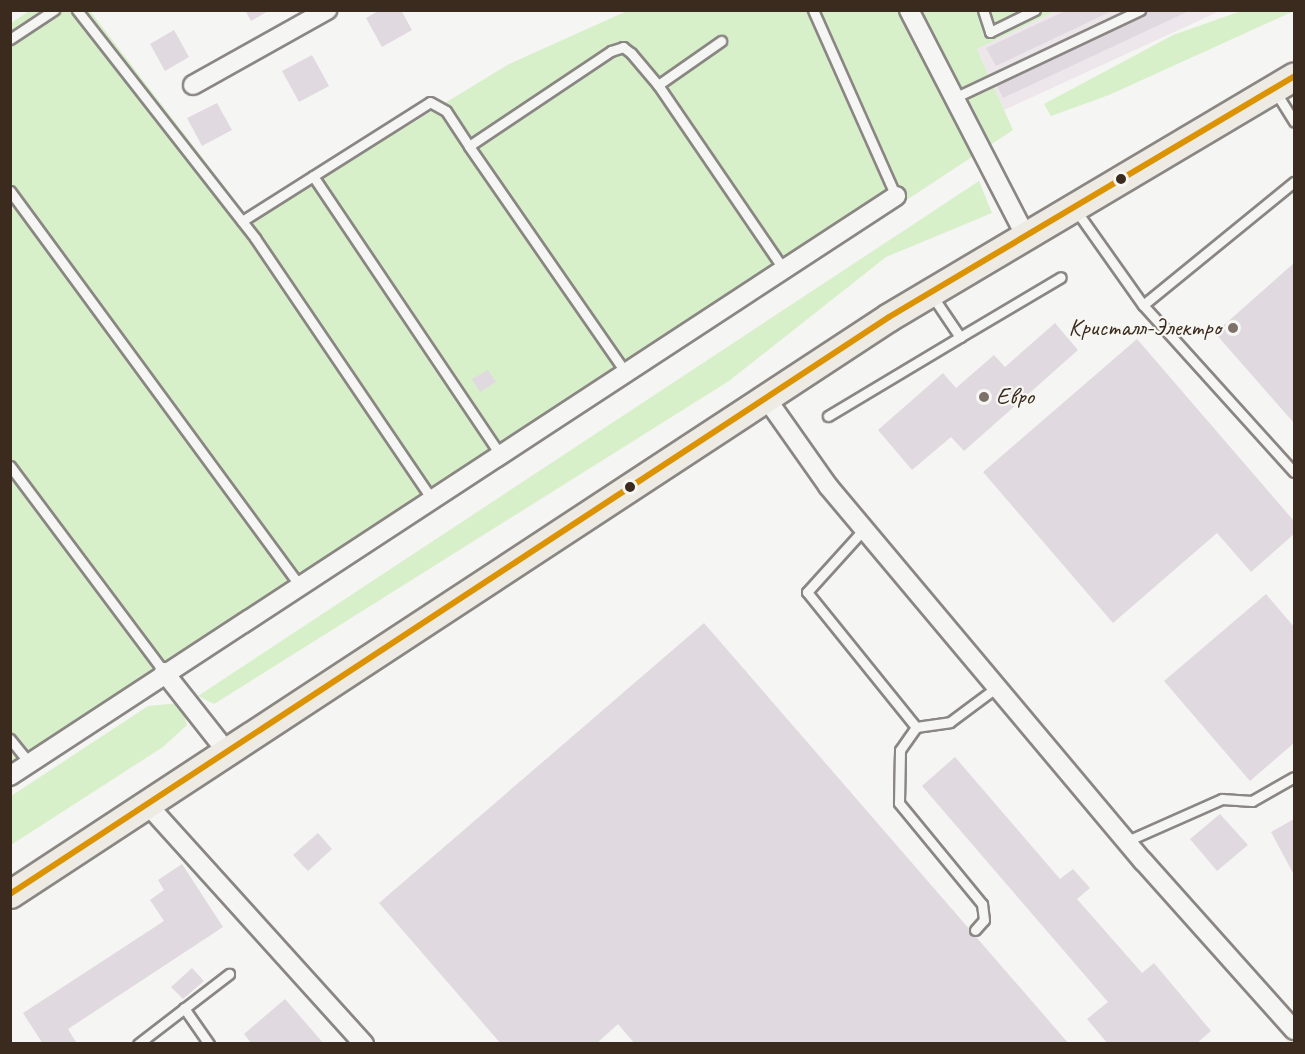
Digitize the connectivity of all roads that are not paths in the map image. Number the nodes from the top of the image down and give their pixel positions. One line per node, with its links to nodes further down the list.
1 (54, 10): 9 (lane)
2 (77, 10): 22 (lane)
3 (327, 10): 12 (street)
4 (813, 10): 20 (lane)
5 (909, 10): 14 (street)
6 (983, 10): 7 (lane)
7 (1035, 10)
8 (1140, 10): 14 (lane)
9 (10, 39)
10 (721, 41): 13 (lane)
11 (1284, 82): 15 (lane); 21 (main road)
12 (193, 85)
13 (658, 85): 16 (lane); 24 (lane)
14 (954, 98): 23 (street)
15 (1294, 122)
16 (469, 146): 17 (lane); 29 (lane)
17 (313, 176): 22 (lane); 32 (lane)
18 (1294, 182): 27 (lane)
19 (10, 191): 37 (lane)
20 (896, 196): 24 (street)
21 (1073, 206): 23 (main road); 27 (lane)
22 (242, 221): 35 (lane)
23 (1025, 235): 26 (main road)
24 (786, 271): 29 (street)
25 (1061, 277): 28 (lane)
26 (930, 292): 28 (lane); 30 (main road)
27 (1143, 305): 34 (lane)
28 (960, 337): 31 (lane)
29 (626, 373): 32 (street)
30 (766, 398): 36 (street); 42 (main road)
31 (828, 416)
32 (500, 454): 35 (street)
33 (10, 466): 38 (lane)
34 (1294, 472)
35 (432, 499): 37 (street)
36 (864, 529): 39 (street); 40 (lane)
37 (299, 584): 38 (street)
38 (164, 672): 42 (street); 43 (street)
39 (997, 687): 40 (lane); 47 (street)
40 (916, 727): 49 (lane)
41 (10, 739): 43 (lane)
42 (227, 752): 46 (main road)
43 (30, 764): 44 (street)
44 (10, 776)
45 (1294, 777): 47 (lane)
46 (147, 804): 48 (main road); 55 (street)
47 (1127, 842): 52 (street)
48 (10, 894)
49 (975, 930)
50 (229, 974): 51 (lane)
51 (184, 1008): 53 (lane); 54 (lane)
52 (1294, 1030)
53 (138, 1044)
54 (209, 1044)
55 (364, 1044)

